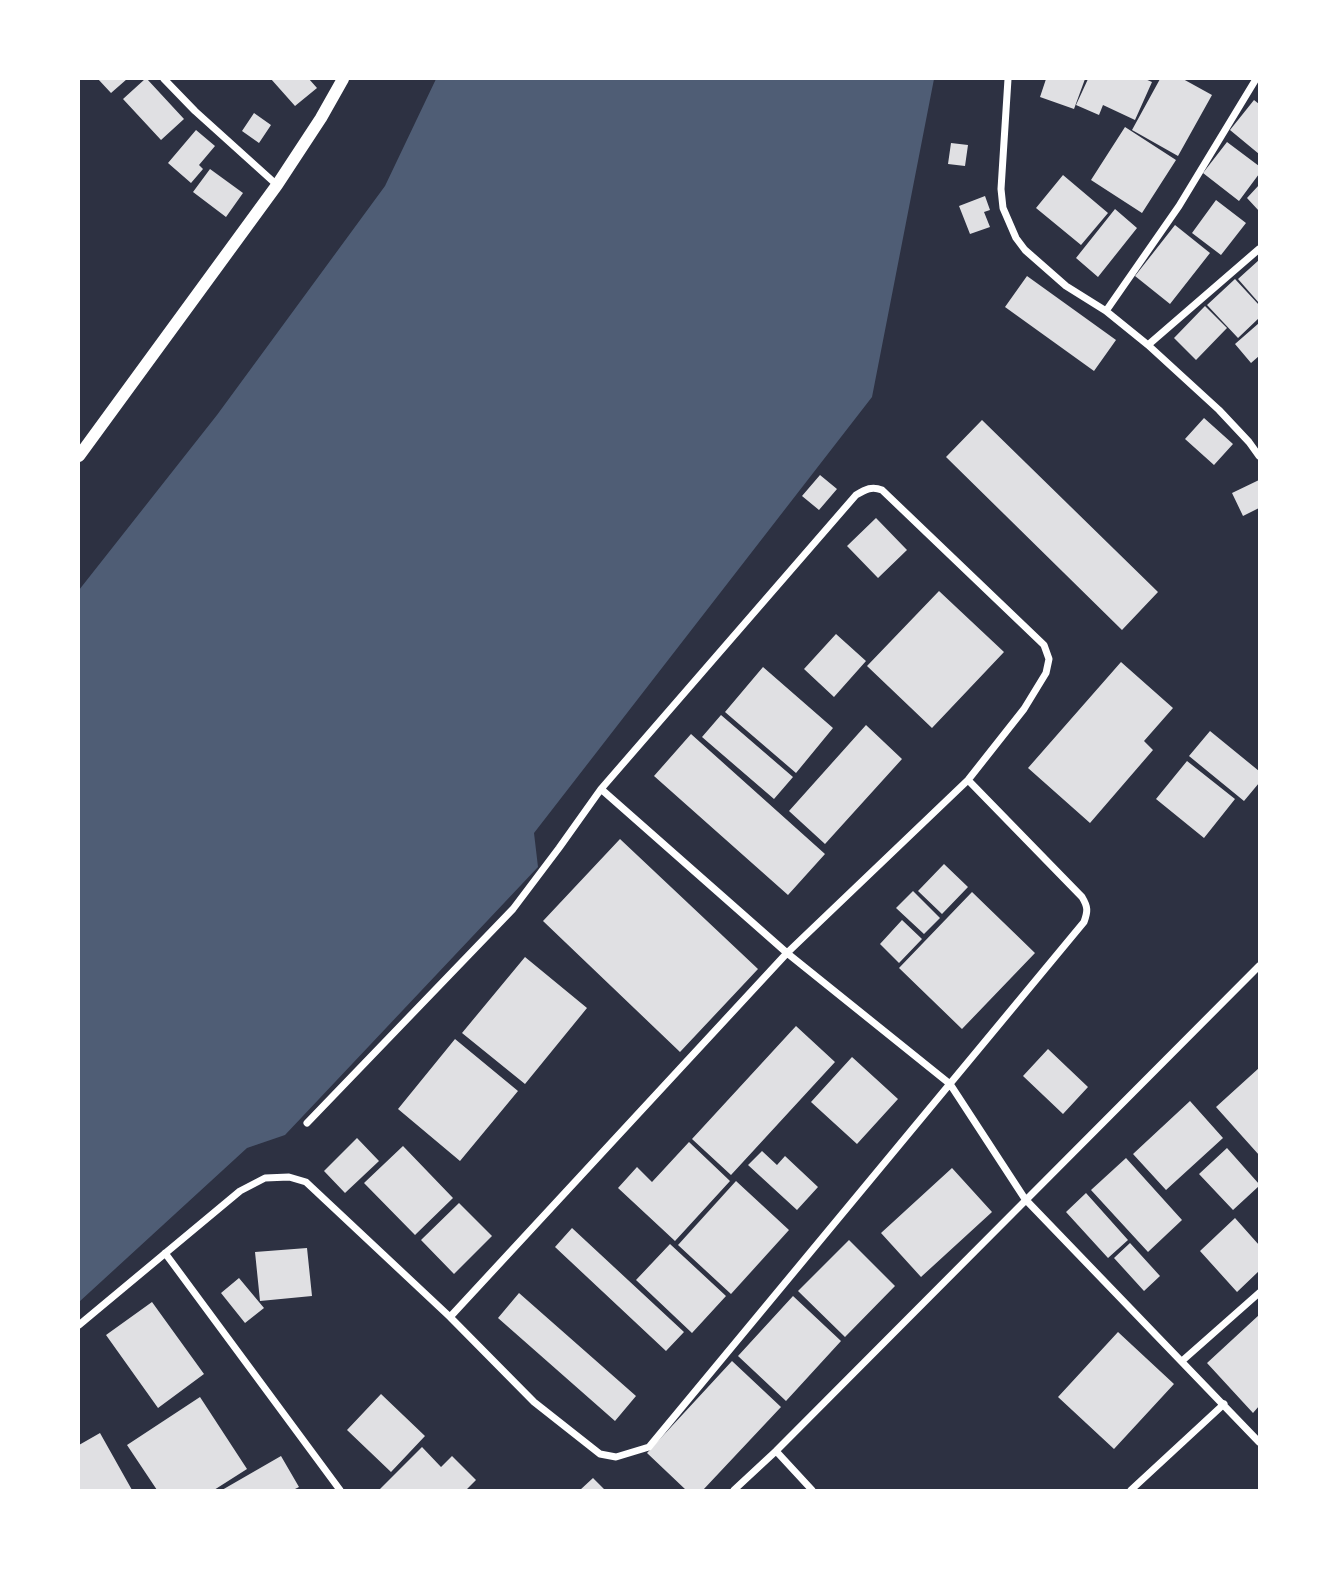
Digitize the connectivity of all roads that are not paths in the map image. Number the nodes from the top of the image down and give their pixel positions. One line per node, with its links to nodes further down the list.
1 (164, 79): 5 (street)
2 (343, 79): 5 (street)
3 (1008, 79): 7 (street)
4 (1256, 79): 7 (street)
5 (277, 185): 9 (street)
6 (1259, 249): 8 (street)
7 (1106, 311): 8 (street)
8 (1148, 345): 10 (street)
9 (79, 456)
10 (1259, 456)
11 (968, 780): 12 (street); 13 (street); 15 (street)
12 (601, 789): 13 (street); 16 (street)
13 (787, 953): 15 (street); 20 (street)
14 (1259, 966): 17 (street)
15 (950, 1084): 17 (street); 20 (street)
16 (307, 1123)
17 (1025, 1199): 22 (street); 25 (street)
18 (165, 1252): 20 (street); 21 (street); 26 (street)
19 (1259, 1293): 22 (street)
20 (450, 1317)
21 (79, 1325)
22 (1182, 1361): 23 (street)
23 (1224, 1404): 24 (street); 29 (street)
24 (1259, 1441)
25 (776, 1451): 27 (street); 28 (street)
26 (340, 1490)
27 (734, 1490)
28 (812, 1490)
29 (1131, 1490)

